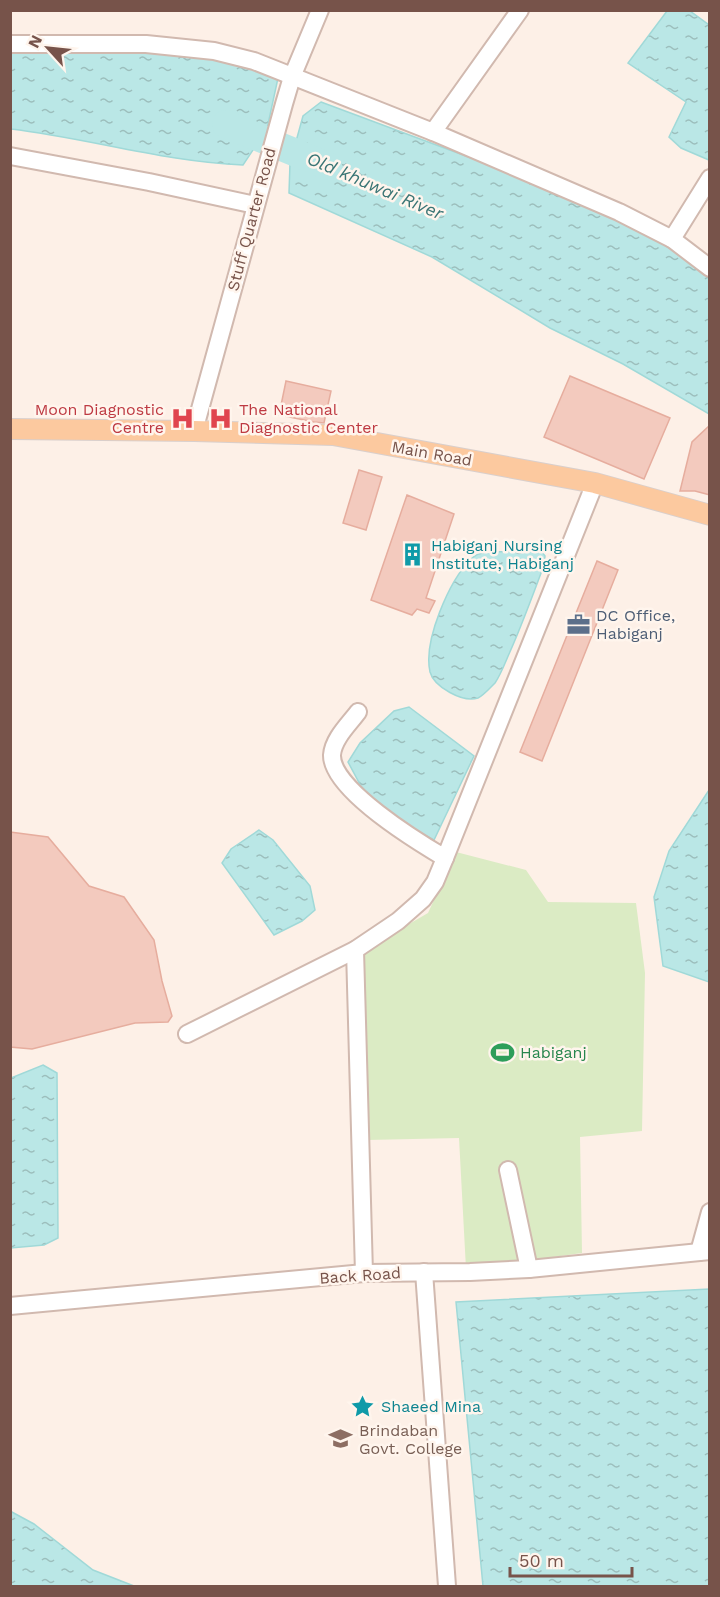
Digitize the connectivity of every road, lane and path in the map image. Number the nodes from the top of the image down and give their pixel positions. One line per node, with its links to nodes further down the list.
1 (320, 10): 4 (street, Stuff Quarter Road)
2 (522, 12): 5 (street)
3 (10, 44): 4 (street)
4 (292, 77): 5 (street); 8 (street, Stuff Quarter Road)
5 (434, 132): 9 (street)
6 (10, 156): 8 (street)
7 (710, 178): 9 (street)
8 (255, 205): 12 (street, Stuff Quarter Road)
9 (672, 239): 10 (street)
10 (710, 268)
11 (10, 429): 12 (main road, Main Road)
12 (194, 430): 13 (main road, Main Road)
13 (595, 483): 14 (main road, Main Road); 16 (street)
14 (708, 513)
15 (358, 712): 16 (street)
16 (445, 858): 17 (street)
17 (355, 950): 18 (street); 24 (street)
18 (187, 1034)
19 (508, 1170): 22 (street)
20 (710, 1212): 21 (street)
21 (704, 1252): 22 (street, Back Road)
22 (529, 1269): 23 (street, Back Road)
23 (424, 1272): 24 (street, Back Road); 26 (street)
24 (364, 1273): 25 (street, Back Road)
25 (10, 1306)
26 (447, 1587)

